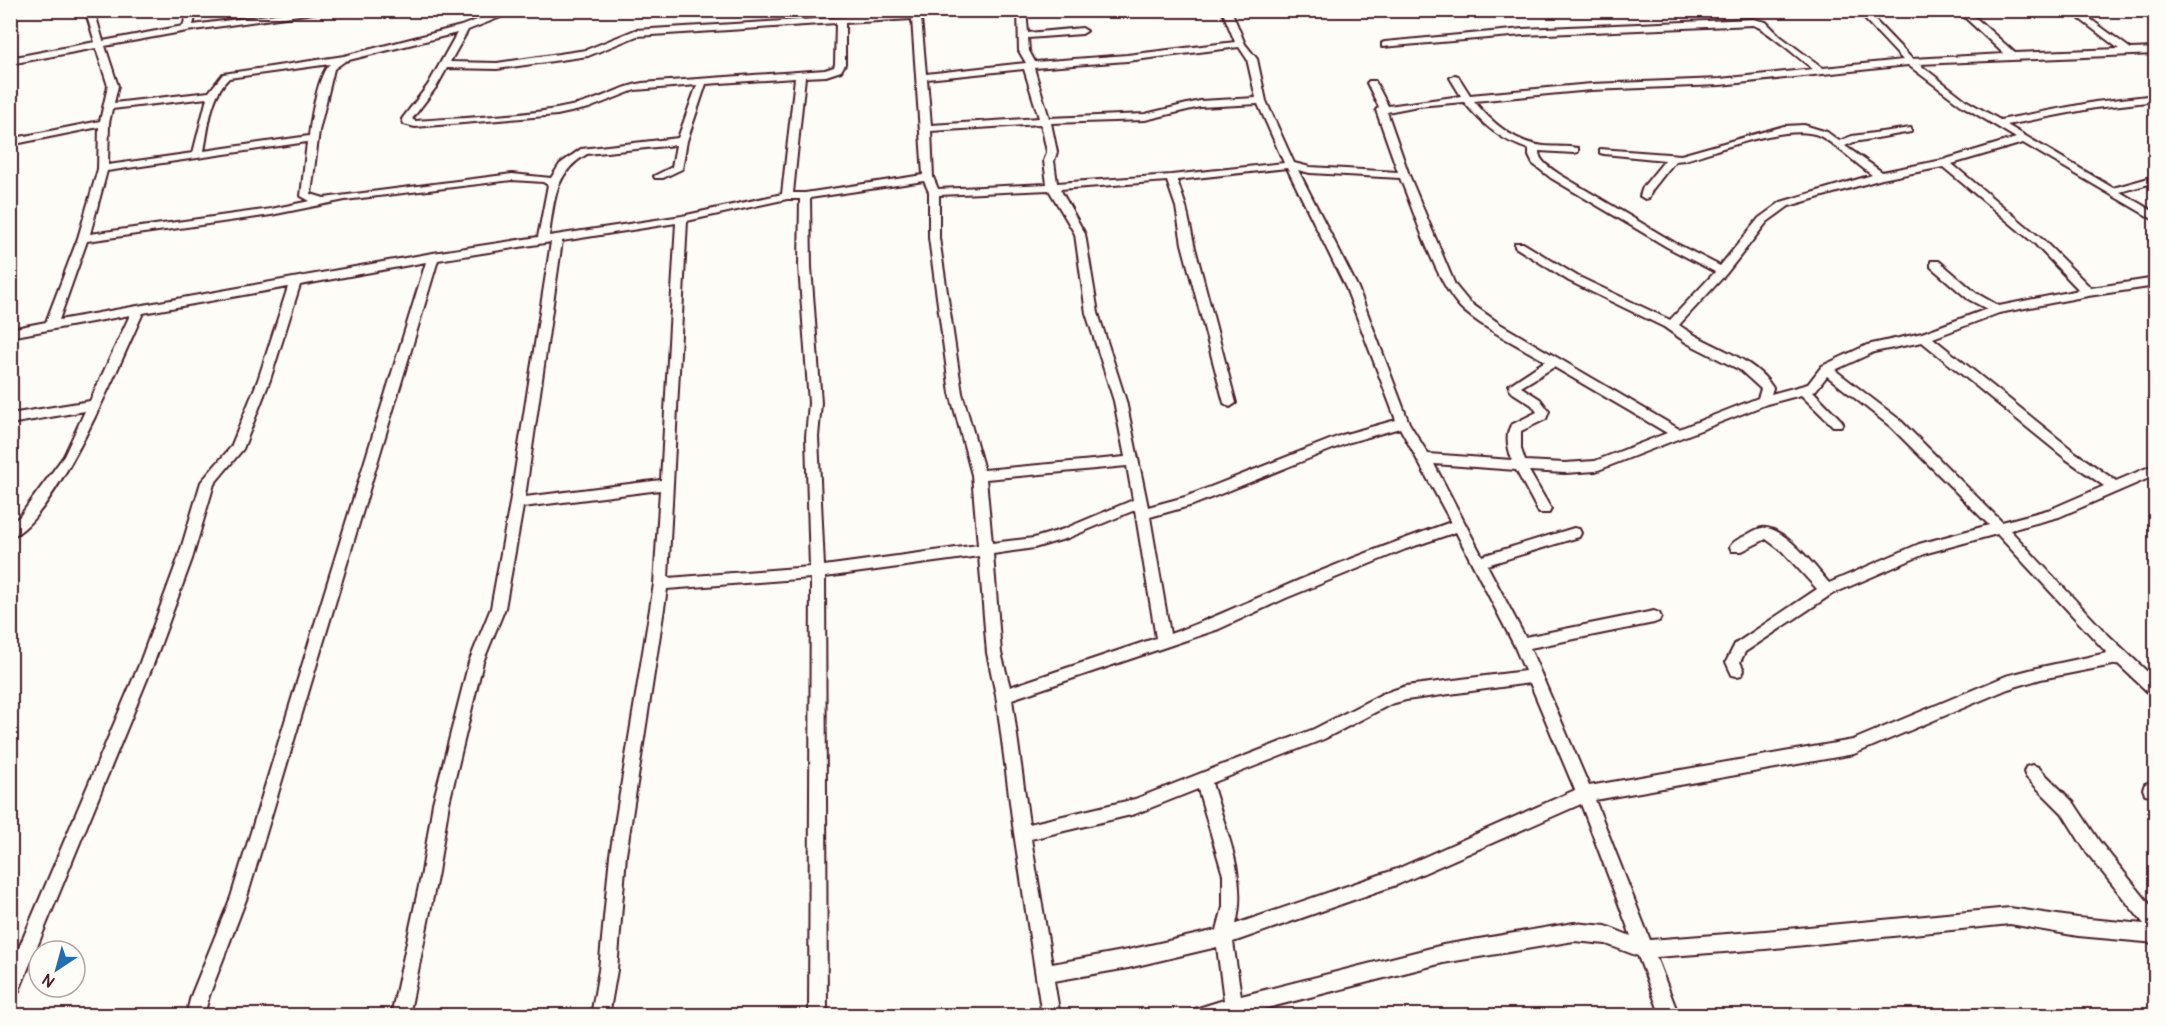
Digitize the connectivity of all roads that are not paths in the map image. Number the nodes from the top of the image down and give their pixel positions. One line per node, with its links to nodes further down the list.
1 (89, 10): 20 (street)
2 (193, 10): 16 (street)
3 (330, 10): 12 (street)
4 (525, 10): 13 (street)
5 (967, 10): 11 (street)
6 (1022, 10): 19 (street)
7 (1227, 10): 21 (street)
8 (1860, 10): 28 (street)
9 (1961, 10): 26 (street)
10 (2072, 10): 25 (street)
11 (916, 13): 15 (street); 35 (street)
12 (288, 14): 16 (street)
13 (490, 14): 17 (street)
14 (818, 16): 15 (street); 29 (street)
15 (841, 20): 34 (street)
16 (187, 28): 20 (street)
17 (464, 28): 29 (street); 30 (street)
18 (1082, 31): 19 (street)
19 (1025, 36): 23 (street)
20 (99, 41): 27 (street); 43 (street)
21 (1241, 44): 31 (street); 42 (street)
22 (1384, 45): 33 (street)
23 (1024, 51): 31 (street); 32 (street)
24 (2156, 51): 25 (street)
25 (2129, 52): 26 (street)
26 (2013, 57): 28 (street)
27 (10, 61)
28 (1910, 63): 33 (street); 47 (street)
29 (445, 64): 37 (street)
30 (326, 65): 39 (street); 50 (street)
31 (1030, 65): 32 (street); 45 (street)
32 (1015, 66): 35 (street)
33 (1822, 72): 41 (street)
34 (800, 76): 37 (street); 74 (street)
35 (921, 77): 48 (street)
36 (1455, 78): 41 (street)
37 (702, 82): 52 (street)
38 (1372, 83): 44 (street)
39 (213, 94): 43 (street); 58 (street)
40 (2156, 98): 47 (street)
41 (1465, 99): 44 (street); 55 (street)
42 (1261, 101): 45 (street); 61 (street)
43 (108, 107): 46 (street)
44 (1384, 107): 63 (street)
45 (1045, 120): 48 (street); 70 (street)
46 (104, 123): 53 (street); 62 (street)
47 (1996, 124): 51 (street)
48 (926, 128): 66 (street)
49 (1907, 130): 54 (street)
50 (313, 138): 58 (street); 73 (street)
51 (2025, 139): 60 (street); 71 (street)
52 (682, 141): 64 (street); 69 (street)
53 (10, 142)
54 (1838, 145): 59 (street); 65 (street)
55 (1534, 148): 56 (street); 86 (street)
56 (1574, 150)
57 (1604, 152): 59 (street)
58 (198, 155): 62 (street)
59 (1672, 158): 76 (street)
60 (1945, 163): 65 (street); 89 (street)
61 (1290, 165): 63 (street); 67 (street); 105 (street)
62 (103, 169): 81 (street)
63 (1404, 175): 96 (street)
64 (659, 176)
65 (1880, 176): 86 (street)
66 (928, 177): 72 (street); 75 (street)
67 (1171, 178): 70 (street); 102 (street)
68 (2156, 179): 71 (street)
69 (552, 183): 77 (street); 82 (street)
70 (1052, 185): 72 (street); 109 (street)
71 (2112, 191): 79 (street)
72 (934, 192): 112 (street)
73 (306, 196): 77 (street); 78 (street)
74 (787, 196): 75 (street); 80 (street)
75 (805, 196): 127 (street)
76 (1645, 196)
77 (324, 202): 78 (street)
78 (294, 207): 81 (street)
79 (2156, 218)
80 (682, 219): 82 (street); 113 (street)
81 (83, 238): 92 (street)
82 (550, 240): 84 (street); 115 (street)
83 (1519, 245): 93 (street)
84 (433, 257): 88 (street); 149 (street)
85 (1935, 264): 91 (street)
86 (1722, 271): 93 (street)
87 (2156, 282): 89 (street)
88 (295, 283): 90 (street); 147 (street)
89 (2088, 292): 91 (street)
90 (139, 309): 92 (street); 103 (street)
91 (1997, 310): 95 (street)
92 (51, 326): 94 (street)
93 (1672, 326): 98 (street)
94 (10, 333)
95 (1924, 337): 97 (street); 114 (street)
96 (1555, 361): 107 (street); 110 (street)
97 (1826, 369): 99 (street); 121 (street)
98 (1763, 381): 100 (street); 101 (street)
99 (1804, 390): 100 (street); 106 (street)
100 (1786, 395): 101 (street)
101 (1763, 401): 107 (street)
102 (1230, 403)
103 (92, 405): 104 (street); 118 (street)
104 (10, 419)
105 (1403, 423): 108 (street); 116 (street)
106 (1837, 423)
107 (1676, 433): 110 (street)
108 (1424, 459): 110 (street); 120 (street)
109 (1132, 461): 112 (street); 116 (street)
110 (1522, 465): 117 (street)
111 (2156, 469): 114 (street)
112 (979, 475): 125 (street)
113 (666, 484): 115 (street); 128 (street)
114 (2114, 486): 121 (street)
115 (517, 503): 150 (street)
116 (1142, 508): 125 (street); 131 (street)
117 (1544, 509)
118 (25, 520): 119 (street); 122 (street)
119 (10, 522)
120 (1459, 525): 126 (street); 131 (street)
121 (2000, 527): 129 (street); 133 (street)
122 (10, 532)
123 (1574, 533): 126 (street)
124 (1737, 547): 129 (street)
125 (984, 551): 127 (street); 137 (street)
126 (1480, 562): 132 (street)
127 (818, 572): 128 (street); 152 (street)
128 (661, 584): 151 (street)
129 (1827, 590): 134 (street)
130 (1654, 617): 132 (street)
131 (1164, 642): 137 (street)
132 (1521, 644): 135 (street)
133 (2121, 657): 136 (street); 140 (street)
134 (1737, 670)
135 (1534, 676): 139 (street); 140 (street)
136 (2156, 690)
137 (1004, 695): 141 (street)
138 (2032, 772): 142 (street)
139 (1203, 780): 141 (street); 144 (street)
140 (1585, 794): 144 (street); 145 (street)
141 (1022, 833): 146 (street)
142 (2156, 926)
143 (2156, 934): 145 (street)
144 (1224, 937): 146 (street); 148 (street)
145 (1642, 949): 148 (street); 155 (street)
146 (1045, 974): 153 (street)
147 (10, 992)
148 (1234, 1007): 154 (street)
149 (195, 1016)
150 (400, 1016)
151 (600, 1016)
152 (818, 1016)
153 (1051, 1016)
154 (1198, 1016)
155 (1670, 1016)

